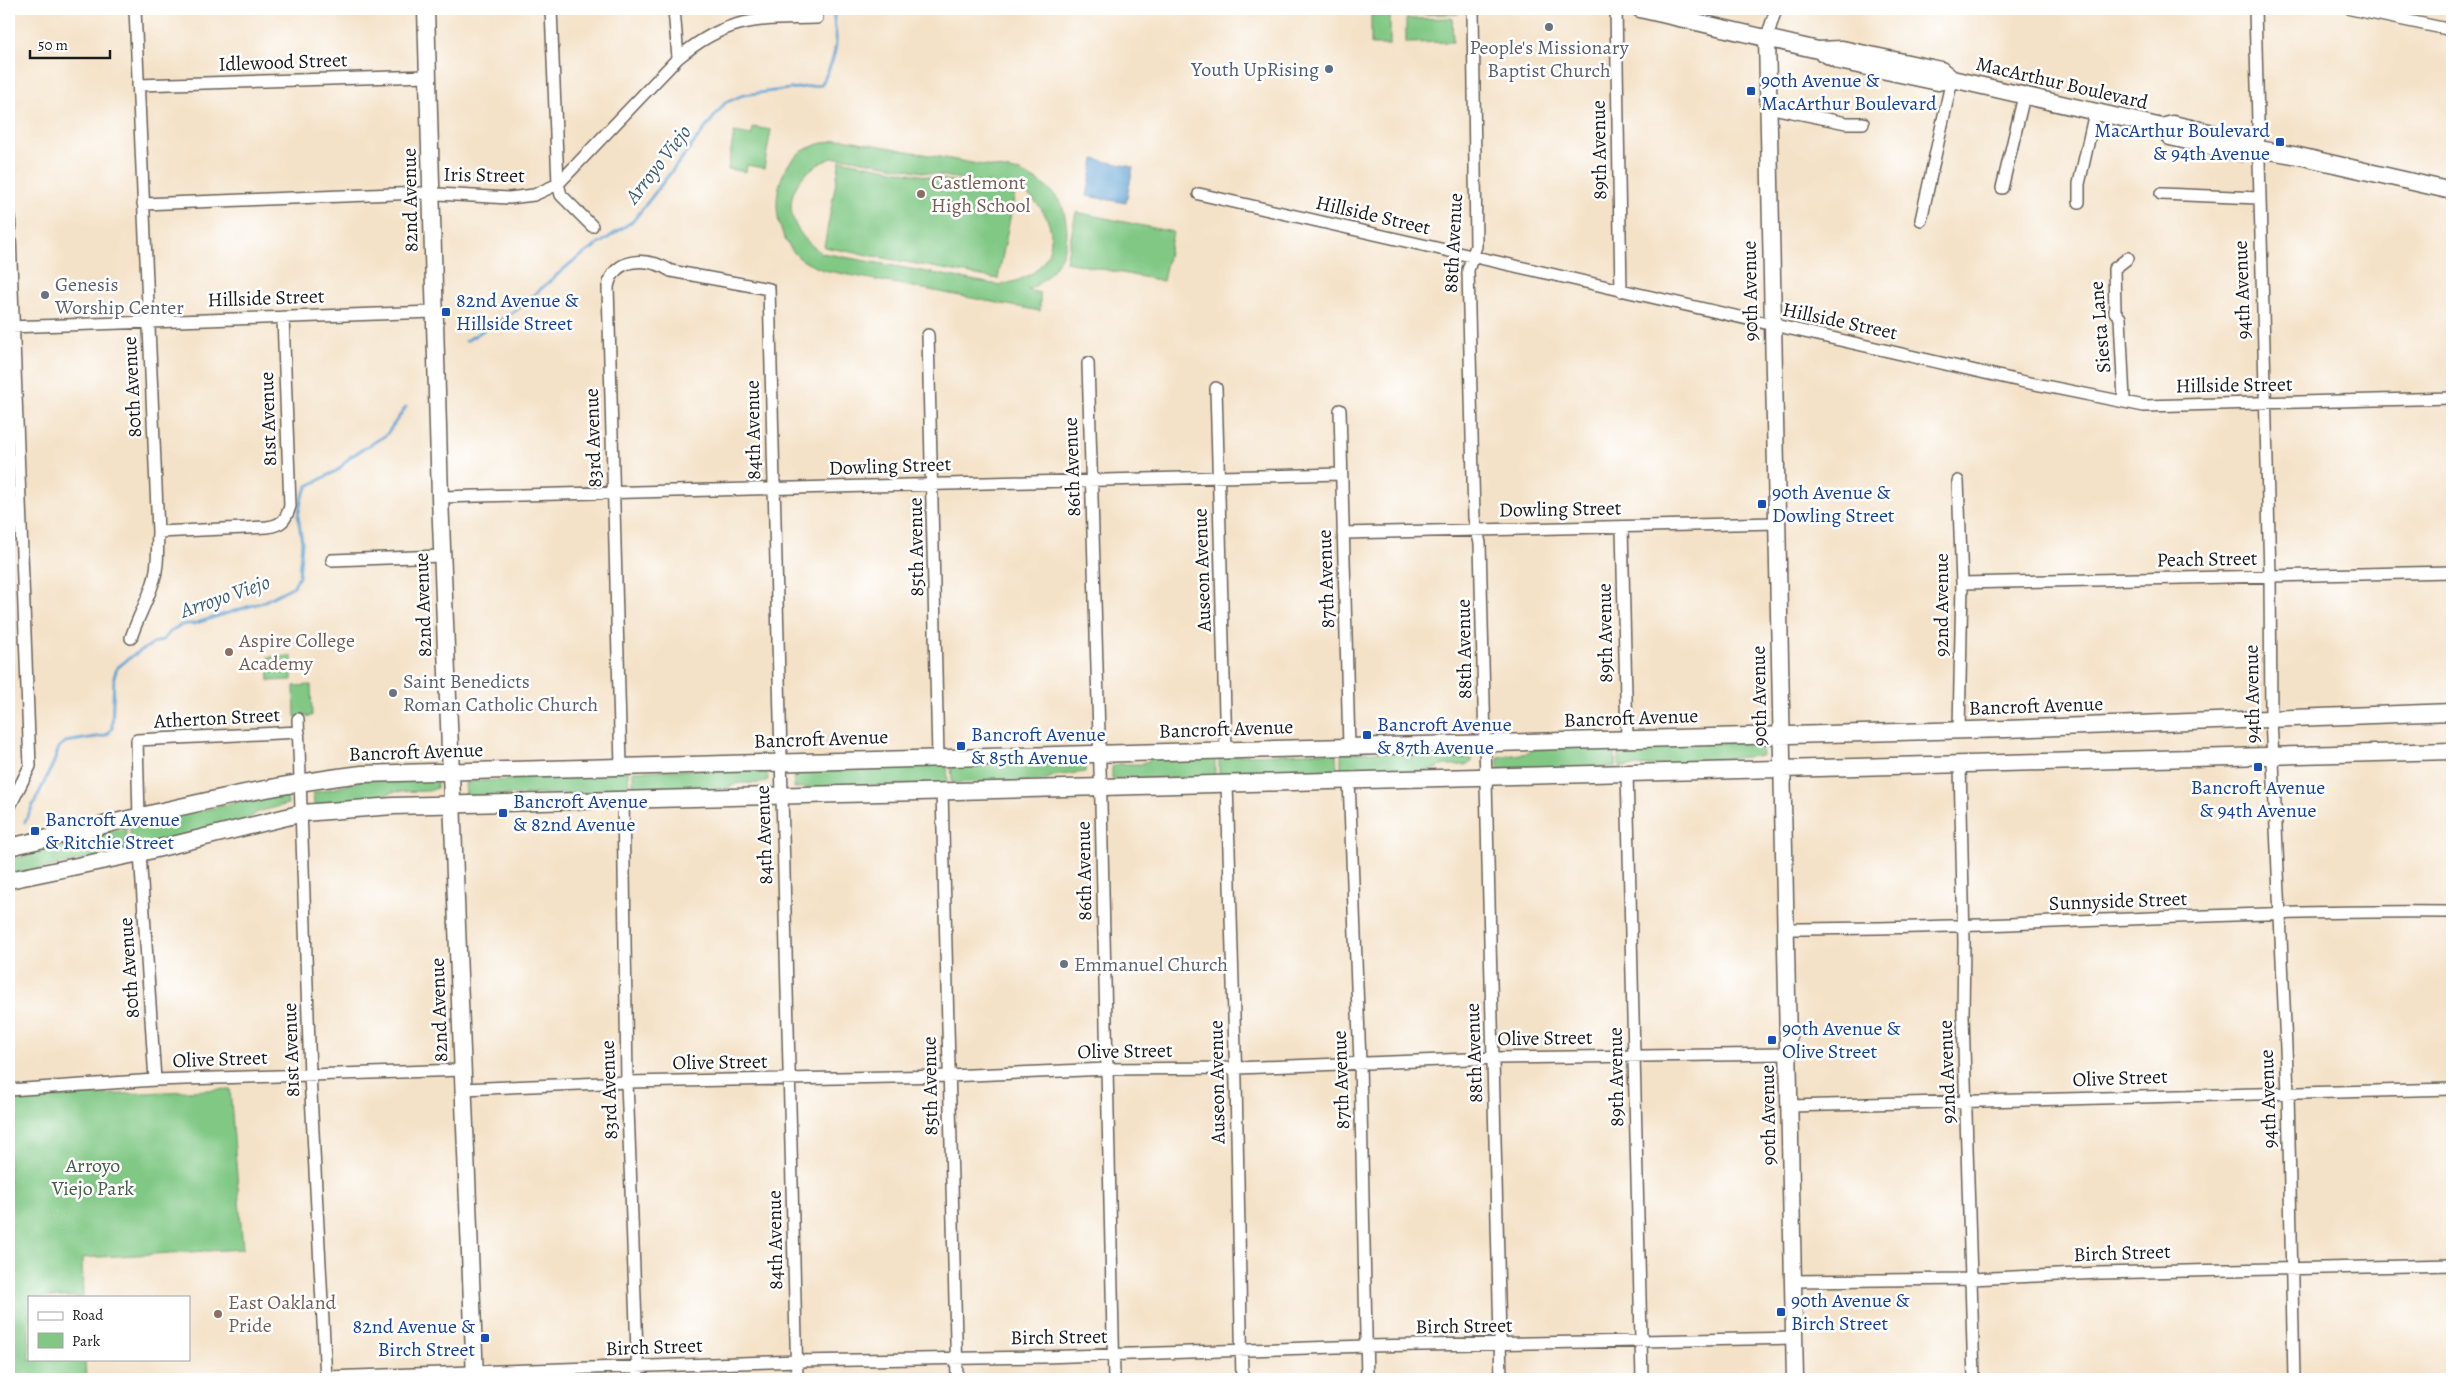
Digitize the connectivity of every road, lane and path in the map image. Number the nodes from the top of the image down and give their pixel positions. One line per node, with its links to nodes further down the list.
1 (135, 9): 17 (street, 80th Avenue)
2 (426, 9): 15 (main road, 82nd Avenue)
3 (551, 9): 23 (street)
4 (674, 9): 14 (street)
5 (1473, 9): 35 (street, 88th Avenue)
6 (1616, 9): 38 (street, 89th Avenue)
7 (1640, 9): 13 (main road, MacArthur Boulevard)
8 (2255, 9): 22 (street, 94th Avenue)
9 (2351, 9): 12 (street)
10 (1775, 10): 13 (street, 90th Avenue)
11 (817, 18): 14 (street, Iris Street)
12 (2452, 30)
13 (1768, 37): 16 (main road, MacArthur Boulevard); 19 (main road, 90th Avenue)
14 (678, 58): 23 (street, Iris Street)
15 (428, 76): 17 (street, Idlewood Street); 26 (main road, 82nd Avenue)
16 (1952, 80): 18 (main road, MacArthur Boulevard); 33 (street)
17 (138, 86): 31 (street, 80th Avenue)
18 (2024, 96): 20 (main road, MacArthur Boulevard); 24 (street)
19 (1768, 108): 21 (street); 42 (main road, 90th Avenue)
20 (2095, 112): 22 (main road, MacArthur Boulevard); 30 (street)
21 (1863, 123)
22 (2258, 149): 25 (main road, MacArthur Boulevard); 29 (street, 94th Avenue)
23 (558, 184): 26 (street, Iris Street); 34 (street)
24 (2002, 188)
25 (2452, 191)
26 (431, 193): 31 (street, Iris Street); 39 (main road, 82nd Avenue)
27 (1199, 194): 35 (street, Hillside Street)
28 (2161, 194): 29 (street)
29 (2258, 198): 49 (street, 94th Avenue)
30 (2079, 202)
31 (143, 204): 41 (street, 80th Avenue)
32 (9, 209): 43 (street)
33 (1921, 220)
34 (592, 226)
35 (1472, 256): 38 (street, Hillside Street); 61 (street, 88th Avenue)
36 (2128, 258): 48 (street, Siesta Lane)
37 (768, 289): 56 (street, 84th Avenue); 57 (street, 83rd Avenue)
38 (1621, 290): 42 (street, Hillside Street)
39 (434, 312): 40 (street, Hillside Street); 58 (main road, 82nd Avenue)
40 (283, 317): 41 (street, Hillside Street); 62 (street, 81st Avenue)
41 (148, 322): 43 (street, Hillside Street); 62 (street, 80th Avenue)
42 (1772, 326): 48 (street, Hillside Street); 59 (main road, 90th Avenue)
43 (11, 327): 99 (street)
44 (928, 335): 55 (street, 85th Avenue)
45 (1088, 362): 53 (street, 86th Avenue)
46 (1216, 388): 52 (street, Auseon Avenue)
47 (2452, 398): 49 (street, Hillside Street)
48 (2124, 400): 49 (street, Hillside Street)
49 (2264, 403): 67 (street, 94th Avenue)
50 (1340, 410): 51 (street, 87th Avenue)
51 (1341, 474): 52 (street, Dowling Street); 63 (street, 87th Avenue)
52 (1219, 476): 53 (street, Dowling Street); 79 (street, Auseon Avenue)
53 (1091, 480): 55 (street, Dowling Street); 81 (street, 86th Avenue)
54 (1958, 481): 68 (street, 92nd Avenue)
55 (933, 484): 56 (street, Dowling Street); 83 (street, 85th Avenue)
56 (773, 489): 57 (street, Dowling Street); 84 (street, 84th Avenue)
57 (614, 492): 58 (street, Dowling Street); 86 (street, 83rd Avenue)
58 (440, 497): 64 (main road, 82nd Avenue)
59 (1777, 523): 60 (street, Dowling Street); 75 (main road, 90th Avenue)
60 (1622, 527): 61 (street, Dowling Street); 76 (street, 89th Avenue)
61 (1477, 530): 63 (street, Dowling Street); 77 (street, 88th Avenue)
62 (158, 532): 69 (street, 80th Avenue)
63 (1343, 534): 78 (street, 87th Avenue)
64 (442, 556): 65 (street); 88 (main road, 82nd Avenue)
65 (332, 560)
66 (2452, 572): 67 (street, Peach Street)
67 (2270, 576): 68 (street, Peach Street); 71 (street, 94th Avenue)
68 (1962, 583): 73 (street, 92nd Avenue)
69 (132, 638)
70 (2452, 712): 71 (main road, Bancroft Avenue)
71 (2271, 717): 73 (main road, Bancroft Avenue); 82 (street, 94th Avenue)
72 (298, 719): 74 (street, 81st Avenue)
73 (1959, 730): 75 (main road, Bancroft Avenue)
74 (299, 732): 92 (street, 81st Avenue); 101 (street, Atherton Street)
75 (1781, 735): 76 (main road, Bancroft Avenue); 87 (main road, 90th Avenue)
76 (1627, 739): 77 (main road, Bancroft Avenue)
77 (1485, 743): 78 (main road, Bancroft Avenue); 90 (street, 88th Avenue)
78 (1349, 747): 79 (main road, Bancroft Avenue)
79 (1226, 750): 81 (main road, Bancroft Avenue)
80 (2452, 751): 82 (main road)
81 (1100, 753): 83 (main road, Bancroft Avenue); 94 (street, 86th Avenue)
82 (2272, 756): 85 (main road); 106 (street, 94th Avenue)
83 (938, 757): 84 (main road, Bancroft Avenue)
84 (781, 762): 86 (main road, Bancroft Avenue); 96 (street, 84th Avenue)
85 (1960, 764): 87 (main road); 107 (street, 92nd Avenue)
86 (621, 766): 88 (main road, Bancroft Avenue)
87 (1782, 769): 89 (main road); 108 (main road, 90th Avenue)
88 (451, 771): 92 (main road, Bancroft Avenue); 98 (main road, 82nd Avenue)
89 (1627, 773): 90 (main road); 110 (street, 89th Avenue)
90 (1486, 777): 91 (main road); 111 (street, 88th Avenue)
91 (1349, 780): 93 (main road); 112 (street, 87th Avenue)
92 (302, 781): 100 (street, 81st Avenue); 101 (main road, Bancroft Avenue)
93 (1227, 784): 94 (main road); 114 (street, Auseon Avenue)
94 (1101, 787): 95 (main road); 113 (street, 86th Avenue)
95 (942, 791): 96 (main road); 117 (street, 85th Avenue)
96 (782, 795): 97 (main road); 118 (street, 84th Avenue)
97 (623, 799): 98 (main road); 120 (street, 83rd Avenue)
98 (453, 804): 100 (main road); 115 (main road, 82nd Avenue)
99 (9, 808)
100 (303, 813): 103 (main road); 116 (street, 81st Avenue)
101 (139, 817): 102 (main road, Bancroft Avenue)
102 (9, 847)
103 (140, 854): 104 (main road); 119 (street, 80th Avenue)
104 (9, 880)
105 (2452, 912): 106 (street, Sunnyside Street)
106 (2278, 914): 107 (street, Sunnyside Street); 124 (street, 94th Avenue)
107 (1964, 926): 108 (street, Sunnyside Street); 125 (street, 92nd Avenue)
108 (1786, 929): 109 (main road, 90th Avenue)
109 (1788, 1054): 110 (street, Olive Street); 126 (main road, 90th Avenue)
110 (1635, 1055): 111 (street, Olive Street); 132 (street, 89th Avenue)
111 (1494, 1058): 112 (street, Olive Street); 133 (street, 88th Avenue)
112 (1360, 1063): 114 (street, Olive Street); 134 (street, 87th Avenue)
113 (1107, 1068): 114 (street, Olive Street); 117 (street, Olive Street); 136 (street, 86th Avenue)
114 (1236, 1068): 135 (street, Auseon Avenue)
115 (462, 1070): 116 (street, Olive Street); 121 (main road, 82nd Avenue)
116 (310, 1075): 119 (street, Olive Street); 141 (street, 81st Avenue)
117 (948, 1076): 118 (street, Olive Street); 137 (street, 85th Avenue)
118 (790, 1079): 120 (street, Olive Street); 138 (street, 84th Avenue)
119 (155, 1080): 123 (street, Olive Street)
120 (627, 1082): 121 (street, Olive Street); 139 (street, 83rd Avenue)
121 (463, 1089): 140 (main road, 82nd Avenue)
122 (2452, 1089): 124 (street, Olive Street)
123 (9, 1090)
124 (2288, 1092): 125 (street, Olive Street); 128 (street, 94th Avenue)
125 (1967, 1101): 126 (street, Olive Street); 129 (street, 92nd Avenue)
126 (1789, 1106): 130 (main road, 90th Avenue)
127 (2452, 1265): 128 (street, Birch Street)
128 (2292, 1270): 129 (street, Birch Street); 152 (street, 94th Avenue)
129 (1971, 1280): 130 (street, Birch Street); 151 (street, 92nd Avenue)
130 (1793, 1281): 131 (main road, 90th Avenue)
131 (1794, 1338): 132 (street, Birch Street); 150 (main road, 90th Avenue)
132 (1641, 1340): 133 (street, Birch Street); 149 (street, 89th Avenue)
133 (1500, 1344): 134 (street, Birch Street); 148 (street, 88th Avenue)
134 (1366, 1346): 135 (street, Birch Street); 147 (street, 87th Avenue)
135 (1242, 1350): 136 (street, Birch Street); 146 (street, Auseon Avenue)
136 (1113, 1354): 137 (street, Birch Street); 145 (street, 86th Avenue)
137 (956, 1358): 138 (street, Birch Street); 144 (street, 85th Avenue)
138 (797, 1361): 139 (street, Birch Street); 143 (street, 84th Avenue)
139 (638, 1366): 140 (street, Birch Street); 142 (street, 83rd Avenue)
140 (475, 1376): 141 (street, Birch Street)
141 (326, 1378)
142 (638, 1379)
143 (797, 1379)
144 (957, 1379)
145 (1114, 1379)
146 (1242, 1379)
147 (1367, 1379)
148 (1501, 1379)
149 (1642, 1379)
150 (1795, 1379)
151 (1974, 1379)
152 (2294, 1379)

